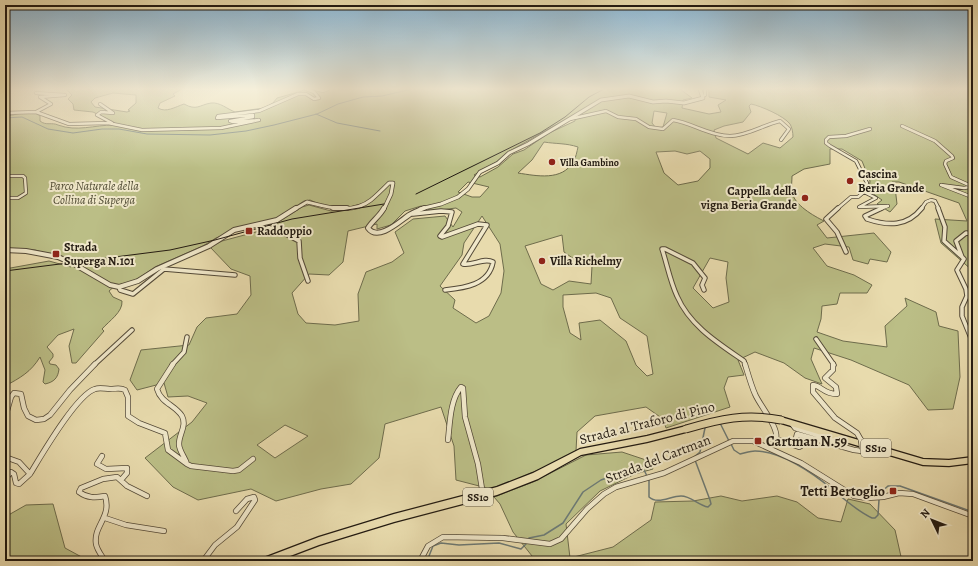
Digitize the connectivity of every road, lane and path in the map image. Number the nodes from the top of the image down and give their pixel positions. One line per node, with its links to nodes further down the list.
1 (45, 115): 10 (street)
2 (97, 115): 10 (street)
3 (235, 115): 4 (street)
4 (250, 115)
5 (253, 115): 10 (street)
6 (575, 115): 9 (street)
7 (586, 115): 9 (street)
8 (615, 115): 13 (street)
9 (569, 119): 18 (street)
10 (114, 124)
11 (902, 126): 17 (street)
12 (870, 129): 15 (street)
13 (782, 140)
14 (5, 176): 16 (street)
15 (864, 192): 24 (street); 25 (street)
16 (5, 198)
17 (973, 208)
18 (410, 214): 19 (street); 29 (street)
19 (258, 224): 20 (street); 28 (street)
20 (263, 226)
21 (267, 227): 27 (street)
22 (973, 234): 25 (street)
23 (5, 250): 28 (street)
24 (846, 252)
25 (962, 257): 34 (street)
26 (235, 275): 28 (street)
27 (308, 281)
28 (119, 287)
29 (444, 290)
30 (704, 290): 37 (street)
31 (132, 330): 35 (street)
32 (187, 337): 45 (street)
33 (816, 339): 40 (street, bridge)
34 (973, 343)
35 (5, 418)
36 (792, 423): 40 (street); 44 (main road, Strada al Traforo di Pino / SS10); 50 (main road, Strada al Traforo di Pino / SS10, bridge)
37 (776, 439): 39 (street); 40 (street)
38 (448, 440): 50 (street)
39 (767, 447): 52 (street, Strada del Cartman); 58 (street, Strada del Cartman)
40 (854, 450)
41 (102, 456): 48 (street)
42 (5, 457): 46 (street)
43 (253, 459): 45 (street)
44 (973, 460)
45 (187, 464): 46 (street)
46 (30, 474): 47 (street)
47 (5, 479)
48 (121, 480): 49 (street); 53 (street)
49 (147, 496)
50 (483, 496): 57 (main road, Strada al Traforo di Pino / SS10)
51 (236, 510): 56 (street)
52 (973, 516)
53 (105, 518): 54 (street); 55 (street)
54 (164, 530)
55 (104, 561)
56 (203, 561)
57 (267, 561)
58 (420, 561)

